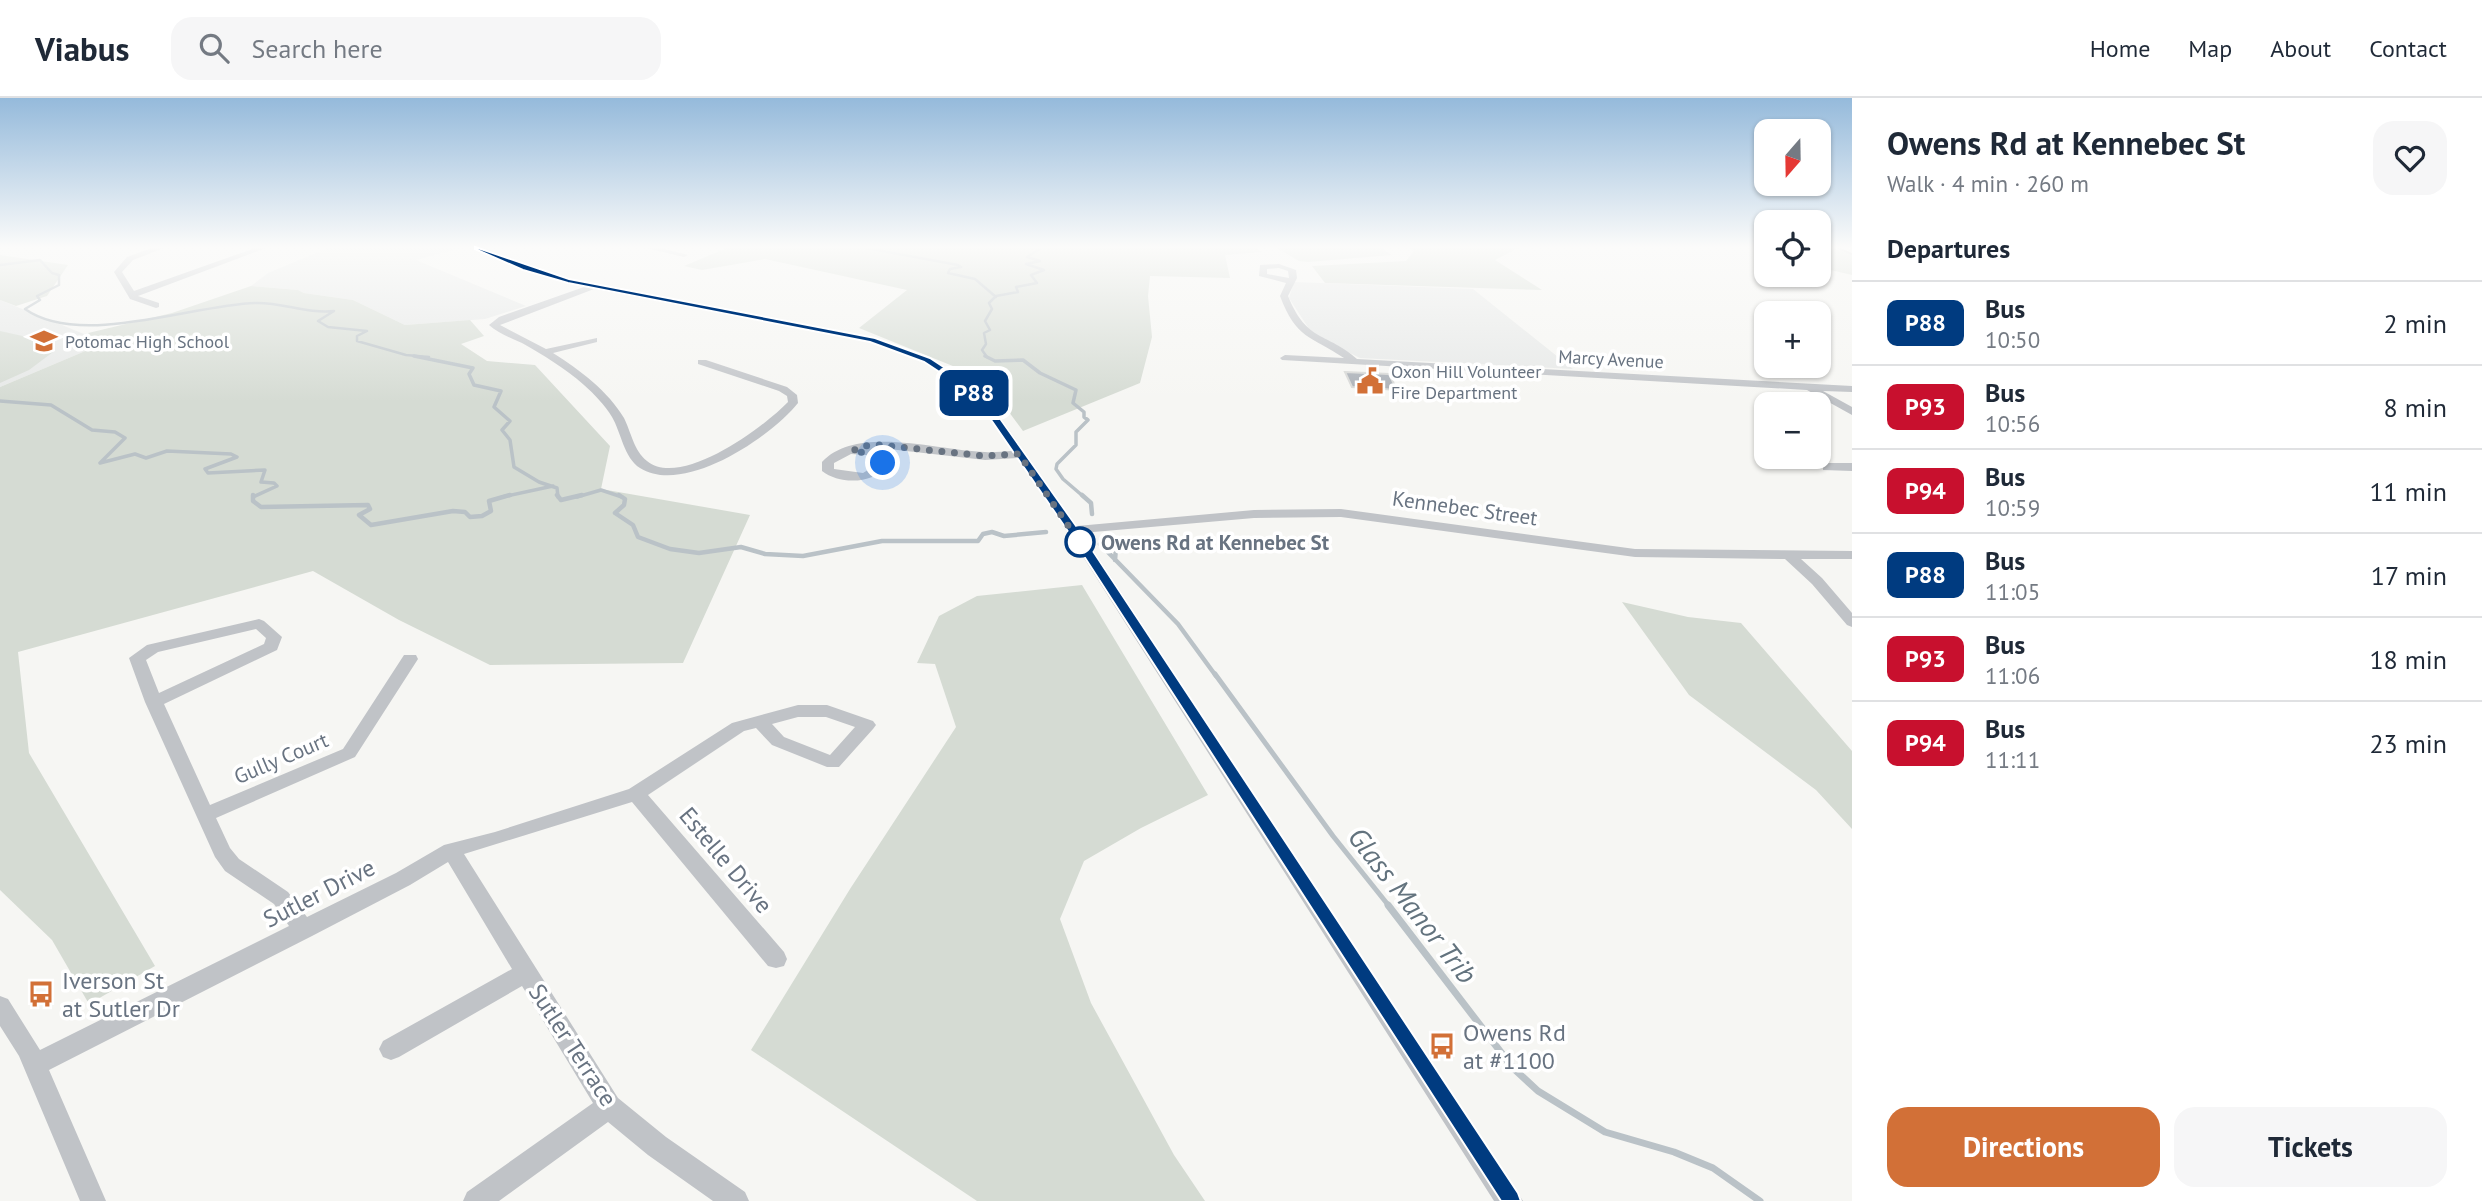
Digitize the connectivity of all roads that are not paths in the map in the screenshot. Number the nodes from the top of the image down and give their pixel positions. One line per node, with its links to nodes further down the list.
1 (137, 299): 5 (street)
2 (556, 299): 7 (street)
3 (664, 299): 15 (street)
4 (1285, 299): 10 (street)
5 (156, 305)
6 (594, 340): 7 (street)
7 (547, 352): 9 (street)
8 (1285, 358): 10 (street, Marcy Avenue)
9 (702, 362)
10 (1354, 362): 11 (street, Marcy Avenue)
11 (1809, 387): 12 (street, Marcy Avenue); 13 (street)
12 (1852, 389)
13 (1852, 412)
14 (852, 451): 15 (street)
15 (1019, 454): 18 (street)
16 (1831, 467): 17 (street)
17 (1852, 467)
18 (1073, 530): 20 (street, Kennebec Street); 38 (street)
19 (1852, 555): 20 (street, Kennebec Street)
20 (1790, 556): 21 (street)
21 (1852, 622)
22 (410, 659): 26 (street, Gully Court)
23 (153, 702): 23 (street); 26 (street)
24 (759, 721): 24 (street, Sutler Drive); 25 (street, Sutler Drive)
25 (636, 794): 27 (street, Sutler Drive); 29 (street, Estelle Drive)
26 (206, 816): 28 (street)
27 (451, 850): 28 (street, Sutler Drive); 30 (street, Sutler Terrace)
28 (303, 930): 33 (street, Sutler Drive)
29 (776, 959)
30 (526, 972): 32 (street); 34 (street, Sutler Terrace)
31 (0, 1006): 33 (street)
32 (391, 1049)
33 (35, 1065): 35 (street)
34 (609, 1107): 36 (street); 37 (street, Sutler Terrace)
35 (93, 1201)
36 (475, 1201)
37 (736, 1201)
38 (1510, 1201)

